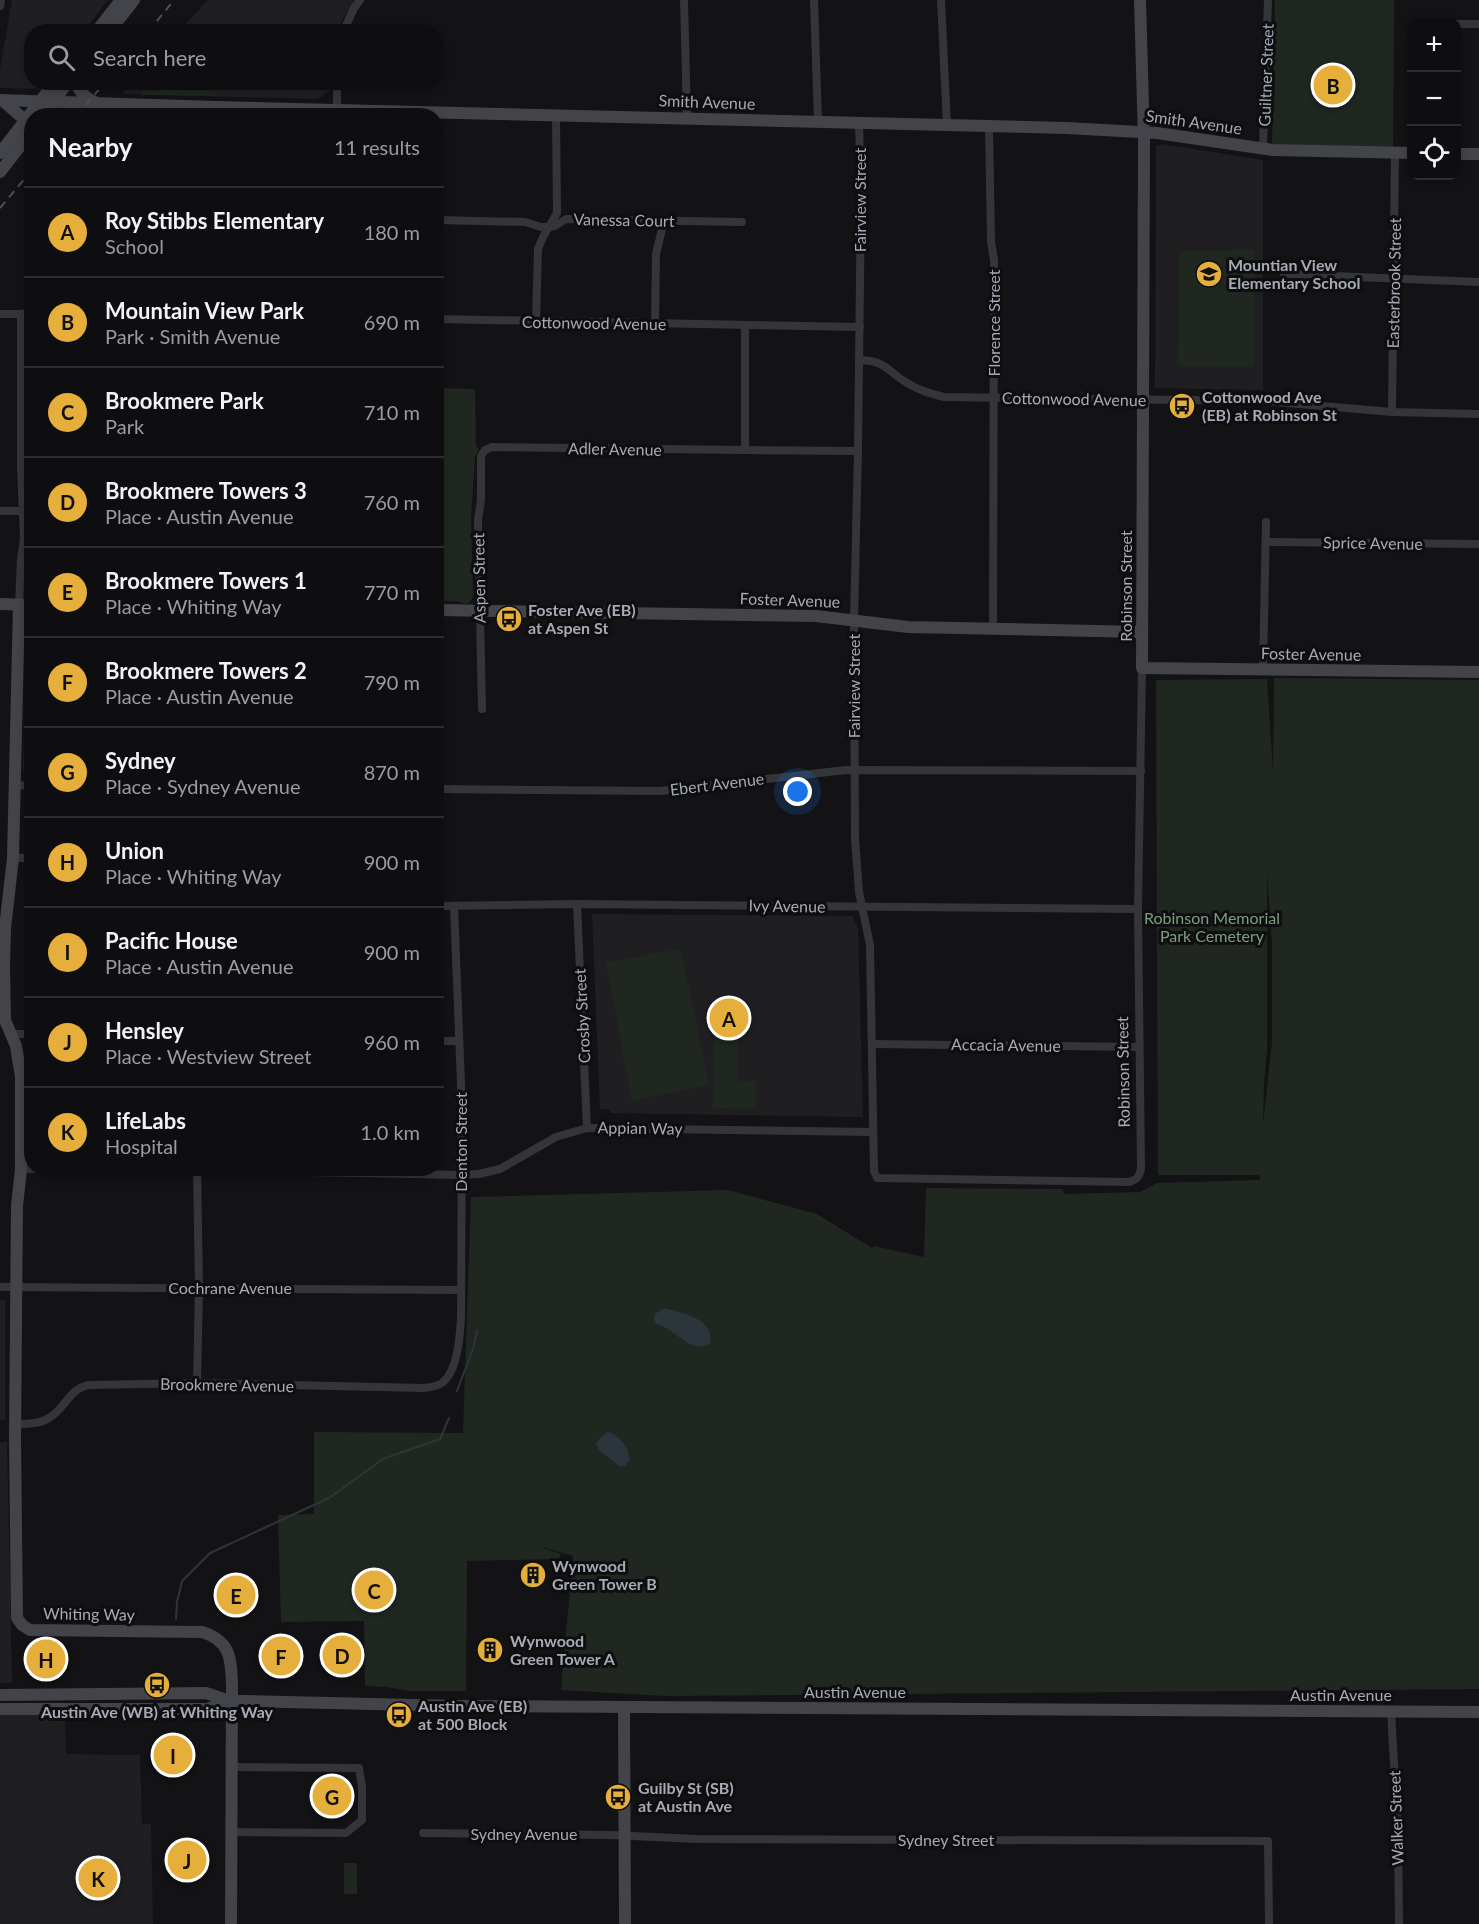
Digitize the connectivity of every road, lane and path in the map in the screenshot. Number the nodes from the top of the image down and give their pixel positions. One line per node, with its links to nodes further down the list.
1 (1, 0): 10 (street)
2 (121, 0): 11 (street)
3 (134, 0): 12 (street)
4 (360, 0): 13 (street)
5 (684, 0): 30 (street)
6 (814, 0): 32 (street)
7 (941, 0): 34 (street)
8 (1140, 0): 38 (street, Robinson Street)
9 (1268, 0): 39 (street, Guiltner Street)
10 (0, 6)
11 (102, 24)
12 (115, 24)
13 (347, 24)
14 (1461, 24): 15 (street)
15 (1479, 24)
16 (49, 90): 21 (street)
17 (62, 90): 22 (street)
18 (79, 90): 23 (street)
19 (337, 90): 27 (street)
20 (1, 100): 21 (street, Smith Avenue); 31 (street)
21 (40, 101): 22 (street, Smith Avenue); 24 (street)
22 (54, 101): 23 (street, Smith Avenue); 25 (street)
23 (98, 104): 26 (street, Smith Avenue)
24 (36, 108)
25 (49, 108)
26 (289, 108)
27 (337, 108)
28 (444, 112): 29 (street, Smith Avenue)
29 (556, 115): 30 (street, Smith Avenue); 49 (street)
30 (687, 117): 32 (street, Smith Avenue)
31 (24, 121)
32 (818, 121): 33 (street, Smith Avenue)
33 (859, 122): 34 (street, Smith Avenue); 60 (street, Fairview Street)
34 (947, 125): 35 (street, Smith Avenue)
35 (989, 127): 38 (street, Smith Avenue); 62 (street, Florence Street)
36 (24, 129): 40 (street)
37 (24, 132): 45 (street)
38 (1144, 132): 39 (street, Smith Avenue); 63 (street, Robinson Street)
39 (1263, 149): 41 (street, Smith Avenue)
40 (0, 153)
41 (1395, 153): 42 (street, Smith Avenue); 51 (street, Easterbrook Street)
42 (1407, 153)
43 (1461, 154): 44 (street)
44 (1479, 154)
45 (0, 172)
46 (444, 220): 49 (street, Vanessa Court)
47 (664, 221): 48 (street, Vanessa Court); 49 (street, Vanessa Court); 58 (street)
48 (742, 222)
49 (549, 227): 57 (street)
50 (1284, 274): 51 (street)
51 (1394, 279): 52 (street); 64 (street, Easterbrook Street)
52 (1479, 282)
53 (24, 313): 55 (street)
54 (0, 314): 55 (street)
55 (21, 314): 70 (street, Whiting Way)
56 (444, 319): 57 (street, Cottonwood Avenue)
57 (536, 321): 58 (street, Cottonwood Avenue)
58 (655, 324): 59 (street, Cottonwood Avenue)
59 (745, 326): 60 (street, Cottonwood Avenue); 67 (street)
60 (860, 327): 61 (street, Fairview Street)
61 (860, 360): 62 (street, Cottonwood Avenue); 68 (street, Fairview Street)
62 (995, 398): 63 (street, Cottonwood Avenue); 83 (street, Florence Street)
63 (1142, 399): 64 (street, Cottonwood Avenue); 84 (street, Robinson Street)
64 (1392, 412): 65 (street, Cottonwood Avenue)
65 (1479, 414)
66 (485, 450): 67 (street, Adler Avenue); 80 (street, Aspen Street)
67 (744, 450): 68 (street, Adler Avenue)
68 (858, 451): 81 (street, Fairview Street)
69 (0, 511): 70 (street)
70 (23, 511): 72 (street, Whiting Way)
71 (1266, 522): 74 (street)
72 (24, 538)
73 (24, 538): 76 (street, Whiting Way)
74 (1266, 542): 75 (street, Sprice Avenue); 86 (street)
75 (1479, 544)
76 (24, 594)
77 (0, 604): 78 (street)
78 (24, 605)
79 (444, 610): 80 (street, Foster Avenue)
80 (480, 611): 81 (street, Foster Avenue); 88 (street, Aspen Street)
81 (854, 620): 83 (street, Foster Avenue); 89 (street, Fairview Street)
82 (24, 621): 91 (street, Whiting Way)
83 (993, 628): 84 (street, Foster Avenue)
84 (1142, 632): 85 (street, Robinson Street)
85 (1142, 668): 86 (street, Foster Avenue); 90 (street, Robinson Street)
86 (1263, 670): 87 (street, Foster Avenue)
87 (1479, 672)
88 (482, 709)
89 (854, 770): 90 (street, Ebert Avenue); 93 (street, Ebert Avenue); 99 (street, Fairview Street)
90 (1141, 771): 100 (street, Robinson Street)
91 (14, 785): 92 (street); 94 (street, Whiting Way)
92 (24, 786)
93 (444, 789)
94 (13, 858): 95 (street); 101 (street, Whiting Way)
95 (24, 858)
96 (577, 904): 98 (street, Ivy Avenue); 99 (street, Ivy Avenue); 107 (street, Crosby Street)
97 (444, 906): 98 (street, Ivy Avenue)
98 (454, 906): 104 (street, Denton Street)
99 (863, 907): 100 (street, Ivy Avenue); 105 (street, Fairview Street)
100 (1138, 909): 106 (street, Robinson Street)
101 (10, 1034): 102 (street); 109 (street, Whiting Way)
102 (24, 1034)
103 (444, 1041): 104 (street)
104 (459, 1041): 111 (street, Denton Street)
105 (872, 1044): 106 (street, Accacia Avenue); 108 (street, Fairview Street)
106 (1139, 1047): 113 (street, Robinson Street)
107 (587, 1128): 108 (street, Appian Way); 111 (street, Appian Way)
108 (873, 1132): 113 (street, Fairview Street)
109 (21, 1169): 115 (street, Whiting Way)
110 (444, 1175): 111 (street, Appian Way)
111 (462, 1175): 117 (street, Denton Street)
112 (197, 1176): 116 (street)
113 (875, 1176)
114 (0, 1287): 115 (street, Cochrane Avenue)
115 (17, 1287): 116 (street, Cochrane Avenue); 120 (street, Whiting Way)
116 (199, 1288): 117 (street, Cochrane Avenue); 119 (street)
117 (461, 1290): 118 (street, Denton Street)
118 (448, 1376): 119 (street, Brookmere Avenue)
119 (197, 1383): 120 (street, Brookmere Avenue)
120 (16, 1424): 123 (street, Whiting Way)
121 (0, 1695): 122 (street, Austin Avenue)
122 (63, 1695): 123 (street, Austin Avenue); 126 (street)
123 (232, 1701): 124 (street, Austin Avenue); 126 (street, Austin Avenue); 129 (street)
124 (624, 1707): 127 (street, Austin Avenue); 132 (street)
125 (0, 1709): 126 (street, Austin Avenue)
126 (63, 1709)
127 (1391, 1712): 128 (street, Austin Avenue); 136 (street, Walker Street)
128 (1479, 1712)
129 (231, 1767): 130 (street); 130 (street)
130 (231, 1832): 133 (street)
131 (423, 1833): 132 (street, Sydney Avenue)
132 (624, 1836): 134 (street); 135 (street, Sydney Street)
133 (231, 1924)
134 (625, 1924)
135 (1269, 1924)
136 (1399, 1924)

